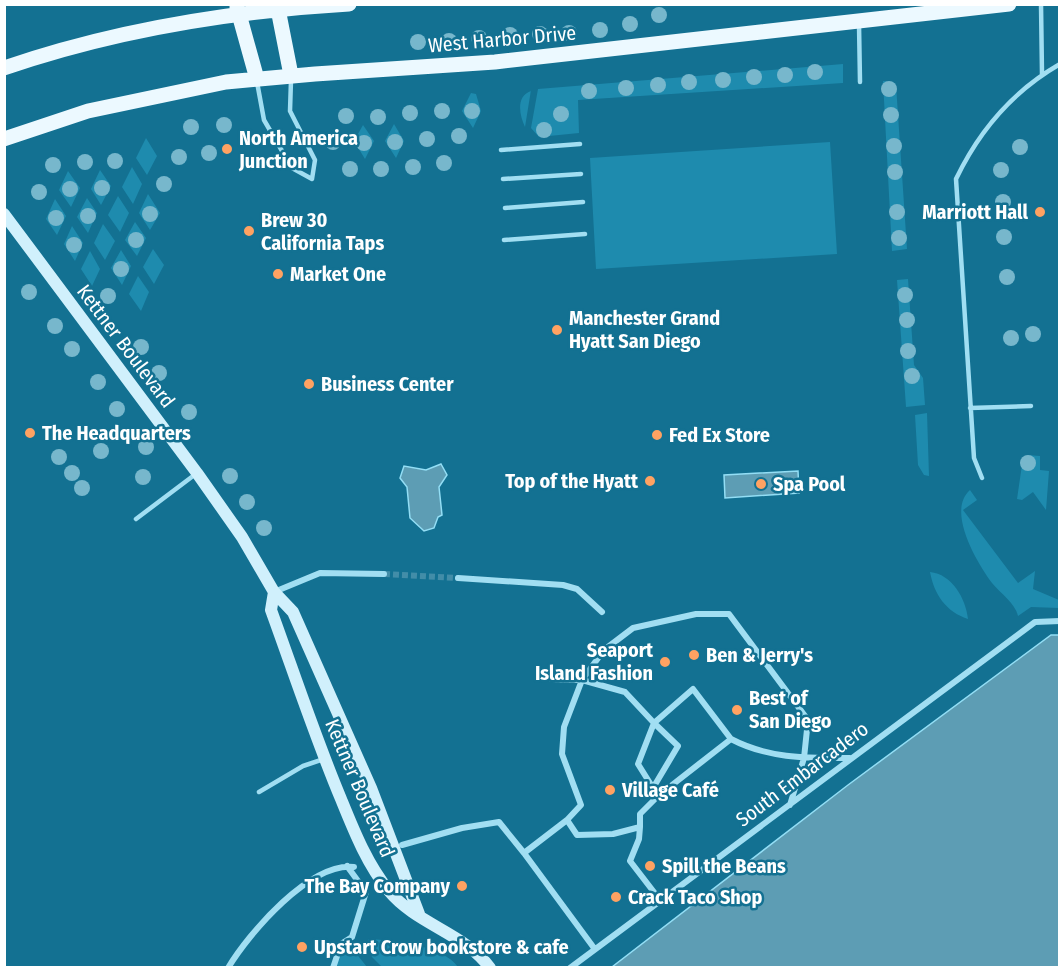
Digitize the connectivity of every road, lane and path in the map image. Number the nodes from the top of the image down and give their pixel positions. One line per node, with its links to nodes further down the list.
1 (349, 4): 4 (main road)
2 (1009, 4): 6 (main road, West Harbor Drive)
3 (1041, 4): 9 (lane)
4 (277, 8): 5 (main road); 10 (main road)
5 (238, 10): 8 (main road); 11 (main road)
6 (859, 22): 10 (main road, West Harbor Drive); 12 (lane)
7 (1059, 64): 9 (lane)
8 (4, 68)
9 (1042, 74): 24 (lane)
10 (291, 75): 11 (main road, West Harbor Drive); 11 (lane)
11 (256, 79): 13 (main road, West Harbor Drive)
12 (860, 82)
13 (4, 139)
14 (580, 144): 15 (lane)
15 (501, 150)
16 (582, 174): 17 (lane)
17 (503, 179)
18 (583, 202): 19 (lane)
19 (505, 208)
20 (4, 214): 25 (street, Kettner Boulevard)
21 (585, 234): 22 (lane)
22 (504, 240)
23 (1030, 406): 24 (lane)
24 (970, 408): 26 (lane)
25 (196, 472): 27 (lane); 30 (street, Kettner Boulevard)
26 (982, 478)
27 (136, 519)
28 (384, 574): 30 (street)
29 (458, 578): 31 (street)
30 (274, 592): 39 (street, Kettner Boulevard); 49 (street, Kettner Boulevard)
31 (602, 612)
32 (1059, 621): 38 (street, South Embarcadero)
33 (552, 679): 34 (street)
34 (582, 680): 35 (street); 37 (street); 44 (street)
35 (654, 723): 36 (street); 40 (street); 40 (street)
36 (731, 739): 37 (street); 42 (street)
37 (804, 758): 38 (street); 43 (street)
38 (851, 758): 43 (street, South Embarcadero)
39 (324, 759): 41 (lane); 49 (street, Kettner Boulevard)
40 (653, 788): 42 (street)
41 (259, 792)
42 (658, 796): 45 (street)
43 (790, 805): 48 (street, South Embarcadero)
44 (567, 820): 45 (street); 47 (street)
45 (640, 827): 48 (street)
46 (402, 845): 47 (street)
47 (524, 853): 50 (street)
48 (660, 900): 50 (street, South Embarcadero)
49 (418, 914): 53 (street, Kettner Boulevard)
50 (594, 948): 54 (street, South Embarcadero)
51 (228, 968): 52 (street)
52 (333, 968)
53 (490, 968)
54 (570, 968)

